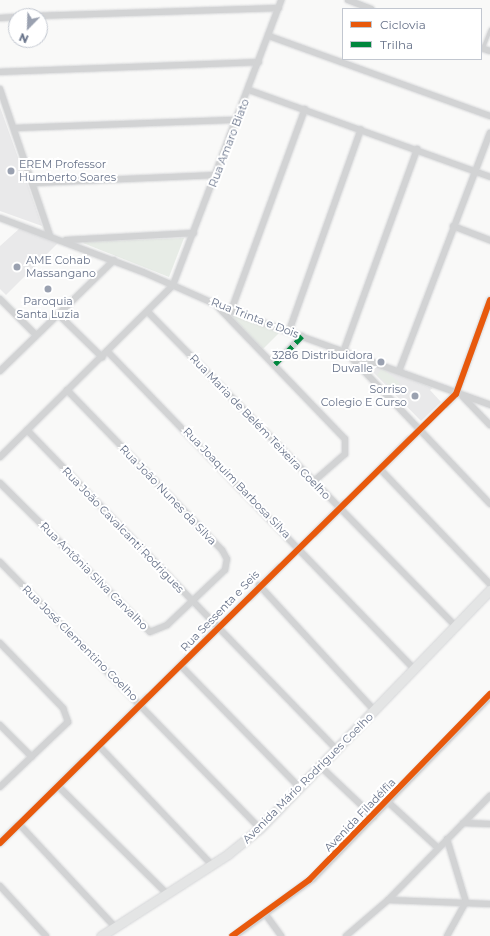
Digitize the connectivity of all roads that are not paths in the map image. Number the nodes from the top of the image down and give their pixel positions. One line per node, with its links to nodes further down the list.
1 (281, 0): 3 (street, Rua Amaro Biato)
2 (348, 0): 4 (street)
3 (279, 8): 5 (street); 7 (street, Rua Amaro Biato)
4 (368, 8)
5 (48, 16)
6 (490, 29): 8 (lane)
7 (269, 36): 10 (street, Rua Amaro Biato); 15 (street)
8 (482, 48): 9 (street)
9 (490, 51)
10 (259, 62): 11 (street); 13 (street, Rua Amaro Biato)
11 (0, 72)
12 (0, 89): 17 (street)
13 (249, 90): 14 (street); 16 (street, Rua Amaro Biato)
14 (305, 109): 18 (street); 36 (street)
15 (490, 116)
16 (237, 120): 17 (street); 22 (street, Rua Amaro Biato)
17 (15, 128): 24 (street)
18 (361, 129): 20 (street); 39 (street)
19 (490, 133): 21 (street)
20 (417, 150): 21 (street); 42 (street)
21 (475, 172): 23 (street); 26 (street)
22 (217, 175): 24 (street); 27 (street, Rua Amaro Biato)
23 (490, 177)
24 (32, 183): 28 (street)
25 (0, 218): 28 (street, Rua Trinta e Dois)
26 (452, 226): 30 (street); 47 (street)
27 (194, 233): 29 (street); 32 (street, Rua Amaro Biato)
28 (50, 236): 29 (street, Rua Trinta e Dois)
29 (62, 240): 31 (street, Rua Trinta e Dois)
30 (490, 240)
31 (114, 260): 32 (street, Rua Trinta e Dois); 38 (street)
32 (173, 285): 35 (street, Rua Trinta e Dois); 37 (street)
33 (0, 299): 40 (street)
34 (490, 300): 49 (street)
35 (214, 303): 36 (street, Rua Trinta e Dois); 45 (street)
36 (230, 311): 39 (street, Rua Trinta e Dois)
37 (148, 312): 43 (street); 56 (street, Rua Maria de Belém Teixeira Coelho)
38 (58, 314): 40 (street); 44 (street)
39 (290, 332): 41 (street, Rua Trinta e Dois)
40 (36, 336): 46 (street)
41 (302, 336): 42 (street, Rua Trinta e Dois); 45 (street)
42 (344, 350): 47 (street, Rua Trinta e Dois); 53 (street)
43 (107, 351): 44 (street); 60 (street, Rua Joaquim Barbosa Silva)
44 (102, 357): 48 (street)
45 (275, 364): 56 (street)
46 (0, 371)
47 (399, 371): 49 (street, Rua Trinta e Dois)
48 (67, 390): 52 (street); 65 (street, Rua João Nunes da Silva)
49 (459, 395): 50 (street, Rua Trinta e Dois); 51 (street); 53 (street, Rua Sessenta e Seis)
50 (490, 405)
51 (490, 425)
52 (27, 430): 54 (street); 65 (street, Rua João Cavalcanti Rodrigues)
53 (422, 431): 55 (street, Rua Sessenta e Seis); 58 (street)
54 (0, 457)
55 (381, 470): 59 (street, Rua Sessenta e Seis); 62 (street)
56 (314, 481): 59 (street, Rua Maria de Belém Teixeira Coelho)
57 (0, 482): 65 (street, Rua Antônia Silva Carvalho)
58 (490, 504)
59 (341, 510): 60 (street, Rua Sessenta e Seis); 67 (street, Rua Maria de Belém Teixeira Coelho)
60 (299, 547): 63 (street, Rua Sessenta e Seis); 70 (street, Rua Joaquim Barbosa Silva)
61 (0, 562): 72 (street, Rua José Clementino Coelho)
62 (490, 584)
63 (259, 585): 66 (street, Rua Sessenta e Seis); 73 (street)
64 (490, 590): 67 (main road, Avenida Mário Rodrigues Coelho)
65 (191, 601): 66 (street, Rua João Cavalcanti Rodrigues)
66 (220, 627): 69 (street, Rua Sessenta e Seis); 76 (street, Rua João Cavalcanti Rodrigues)
67 (456, 627): 70 (main road, Avenida Mário Rodrigues Coelho)
68 (0, 643): 77 (street)
69 (181, 666): 72 (street, Rua Sessenta e Seis); 81 (street)
70 (414, 670): 73 (main road, Avenida Mário Rodrigues Coelho)
71 (490, 695): 83 (street, Avenida Filadélfia)
72 (141, 705): 75 (street, Rua Sessenta e Seis); 88 (street, Rua José Clementino Coelho)
73 (375, 711): 76 (main road, Avenida Mário Rodrigues Coelho)
74 (0, 725): 77 (street)
75 (100, 747): 79 (street, Rua Sessenta e Seis); 92 (street)
76 (337, 750): 78 (main road, Avenida Mário Rodrigues Coelho)
77 (32, 757): 80 (street)
78 (320, 766): 81 (main road, Avenida Mário Rodrigues Coelho); 84 (street)
79 (58, 786): 86 (street, Rua Sessenta e Seis); 94 (street)
80 (0, 787)
81 (300, 788): 88 (main road, Avenida Mário Rodrigues Coelho)
82 (490, 796): 85 (street)
83 (388, 802): 84 (street, Avenida Filadélfia); 91 (street)
84 (374, 817): 98 (street, Avenida Filadélfia)
85 (463, 823): 87 (street); 89 (street)
86 (19, 824): 90 (street, Rua Sessenta e Seis); 99 (street)
87 (490, 824)
88 (260, 828): 92 (main road, Avenida Mário Rodrigues Coelho)
89 (447, 839): 91 (street); 96 (street)
90 (0, 843)
91 (438, 848): 95 (street)
92 (211, 864): 94 (main road, Avenida Mário Rodrigues Coelho)
93 (0, 886): 100 (street)
94 (165, 892): 99 (main road, Avenida Mário Rodrigues Coelho)
95 (388, 900): 96 (street); 104 (street)
96 (466, 902): 97 (street); 105 (street)
97 (490, 904)
98 (266, 914): 102 (street, Avenida Filadélfia); 103 (street)
99 (115, 927): 101 (main road, Avenida Mário Rodrigues Coelho)
100 (46, 936)
101 (101, 936)
102 (233, 936)
103 (281, 936)
104 (346, 936)
105 (447, 936)

